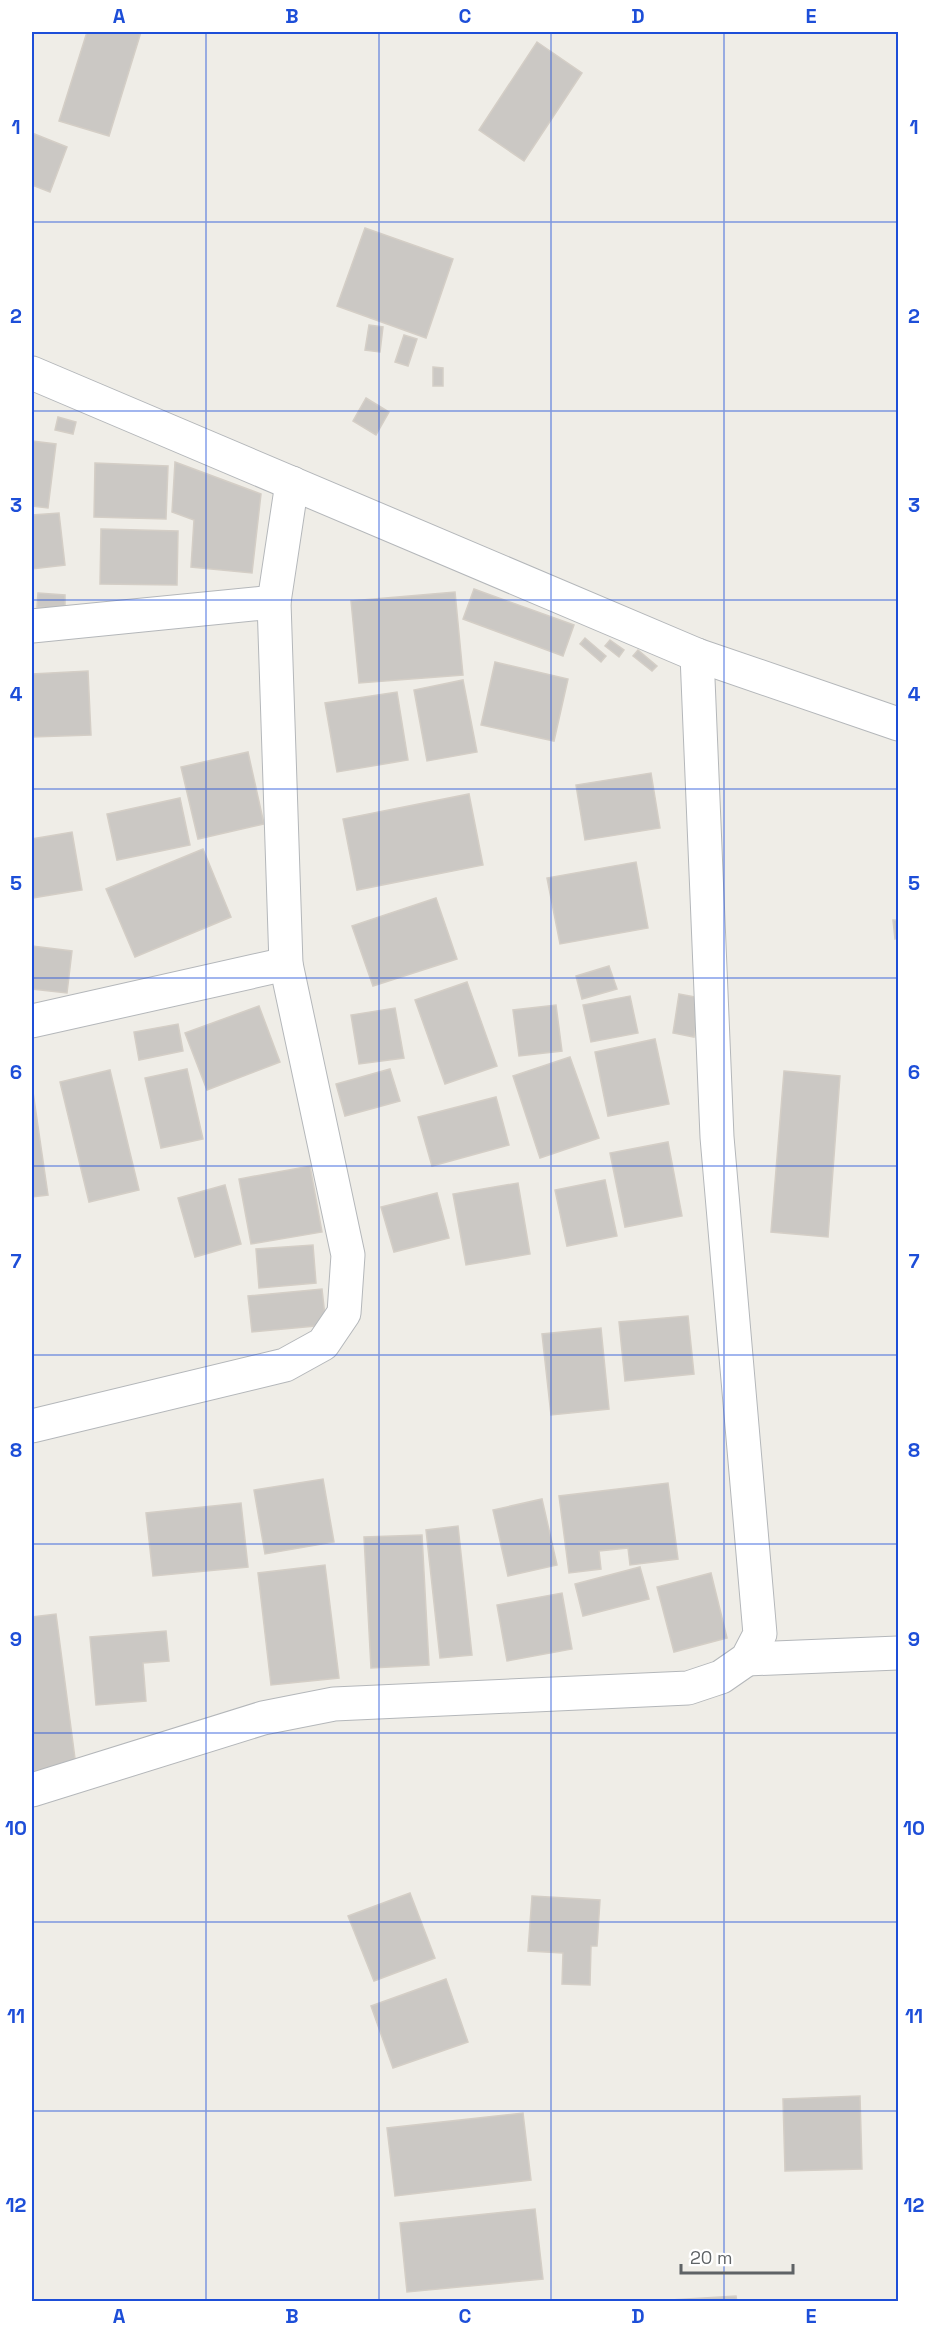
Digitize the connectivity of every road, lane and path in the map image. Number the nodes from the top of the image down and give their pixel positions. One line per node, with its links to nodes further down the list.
1 (32, 373): 2 (street)
2 (292, 483): 3 (street); 5 (street)
3 (274, 602): 4 (street); 7 (street)
4 (32, 626)
5 (697, 655): 6 (street); 11 (street)
6 (898, 724)
7 (286, 964): 8 (street); 9 (street)
8 (32, 1021)
9 (32, 1426)
10 (898, 1653): 11 (street)
11 (747, 1659): 12 (street)
12 (32, 1790)

